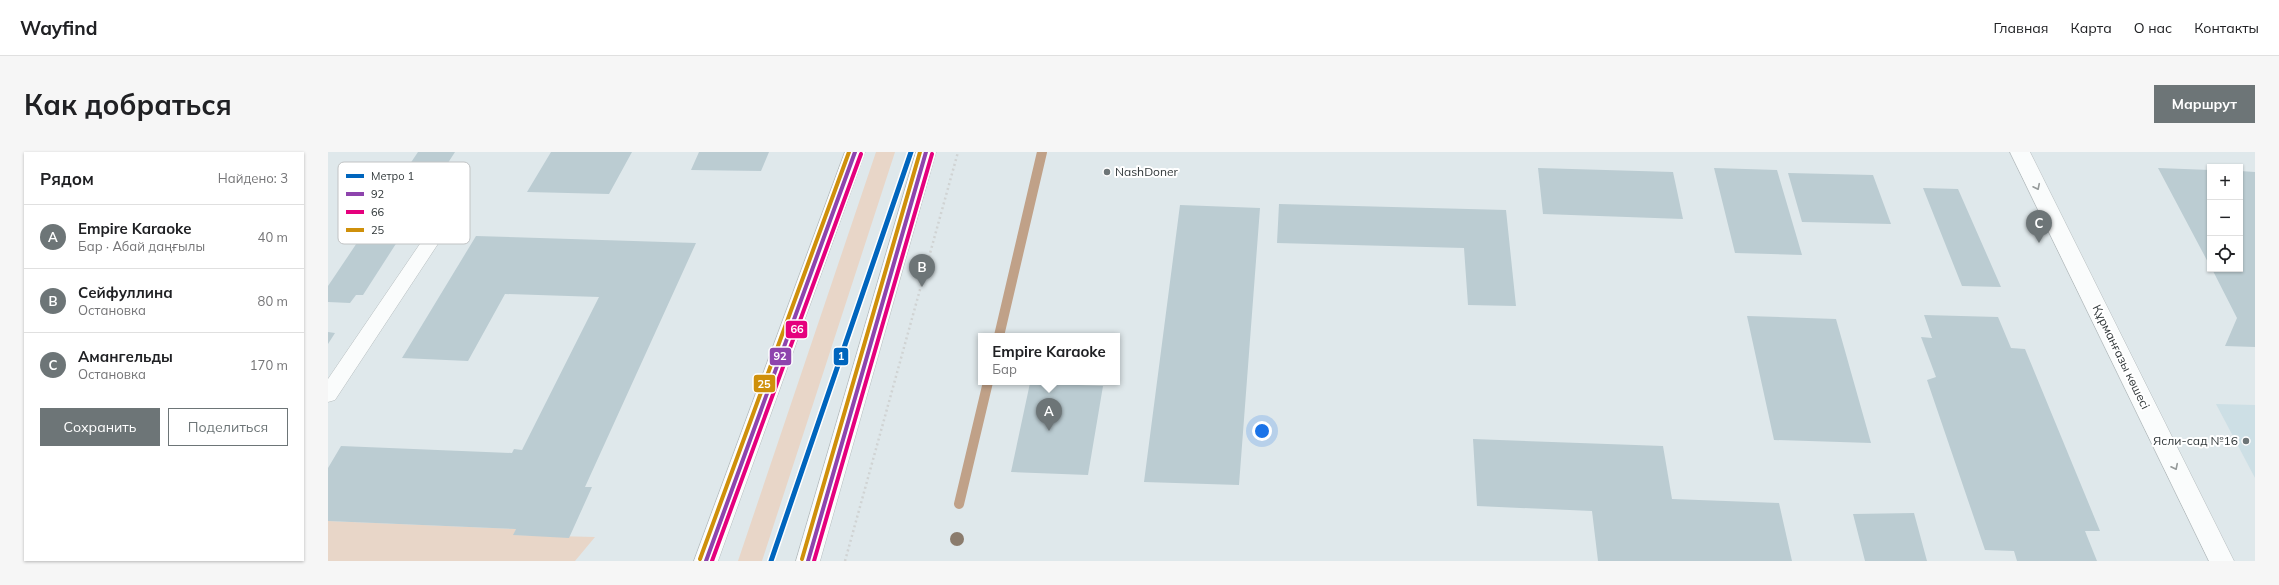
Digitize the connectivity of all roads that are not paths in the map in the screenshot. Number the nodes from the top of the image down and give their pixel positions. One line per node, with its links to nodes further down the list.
1 (855, 152): 6 (main road)
2 (926, 152): 7 (main road)
3 (2020, 152): 8 (main road, Құрманғазы көшесі, one-way to 8)
4 (429, 244): 5 (lane)
5 (328, 394)
6 (706, 561)
7 (808, 561)
8 (2222, 561)

